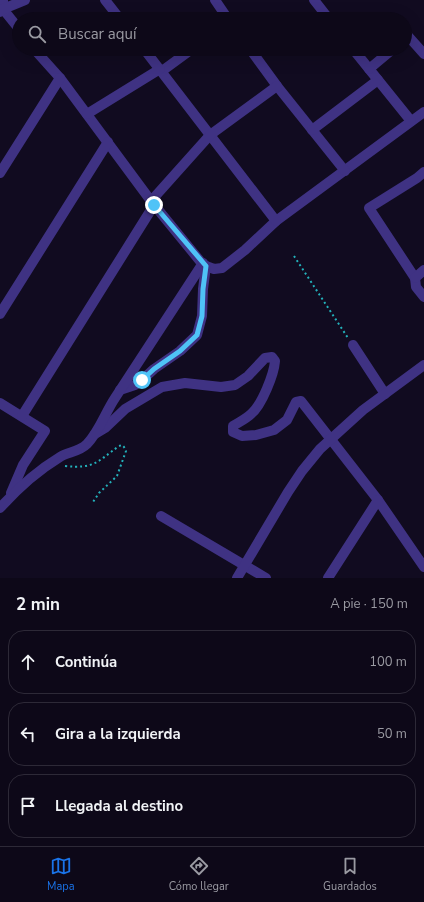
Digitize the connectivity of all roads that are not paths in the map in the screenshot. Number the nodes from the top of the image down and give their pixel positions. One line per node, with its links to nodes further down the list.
1 (25, 0): 5 (street)
2 (105, 0): 6 (street)
3 (215, 0): 7 (street)
4 (314, 0): 8 (street)
5 (2, 7): 9 (street)
6 (114, 12)
7 (223, 12)
8 (323, 12)
9 (12, 21)
10 (412, 40): 11 (street)
11 (424, 54)
12 (40, 56): 20 (street)
13 (150, 56): 19 (street)
14 (182, 56): 19 (street)
15 (255, 56): 22 (street)
16 (359, 56): 18 (street)
17 (385, 56): 18 (street)
18 (369, 69): 21 (street)
19 (161, 70): 24 (street); 27 (street)
20 (60, 78): 24 (street); 31 (street)
21 (378, 80): 25 (street); 26 (street)
22 (277, 86): 26 (street); 27 (street)
23 (424, 112): 25 (street)
24 (86, 114): 28 (street)
25 (411, 121): 29 (street)
26 (312, 130): 29 (street)
27 (210, 135): 32 (street); 33 (street)
28 (108, 142): 32 (street); 38 (street)
29 (345, 172): 33 (street)
30 (424, 172): 36 (street)
31 (0, 174)
32 (153, 203): 34 (street); 44 (street)
33 (276, 221): 34 (street)
34 (208, 266): 41 (street); 41 (street)
35 (424, 270): 36 (street)
36 (415, 278): 37 (street)
37 (424, 297)
38 (0, 314)
39 (353, 345): 42 (street)
40 (424, 365): 42 (street)
41 (120, 390): 45 (street)
42 (385, 394): 46 (street)
43 (0, 403): 44 (street)
44 (22, 416): 47 (street)
45 (95, 434): 46 (street); 47 (street)
46 (330, 440): 48 (street); 51 (street)
47 (10, 496): 49 (street)
48 (378, 500): 52 (street); 55 (street)
49 (0, 508)
50 (161, 516): 51 (street)
51 (245, 565): 53 (street); 54 (street)
52 (424, 567)
53 (237, 578)
54 (266, 578)
55 (328, 578)

